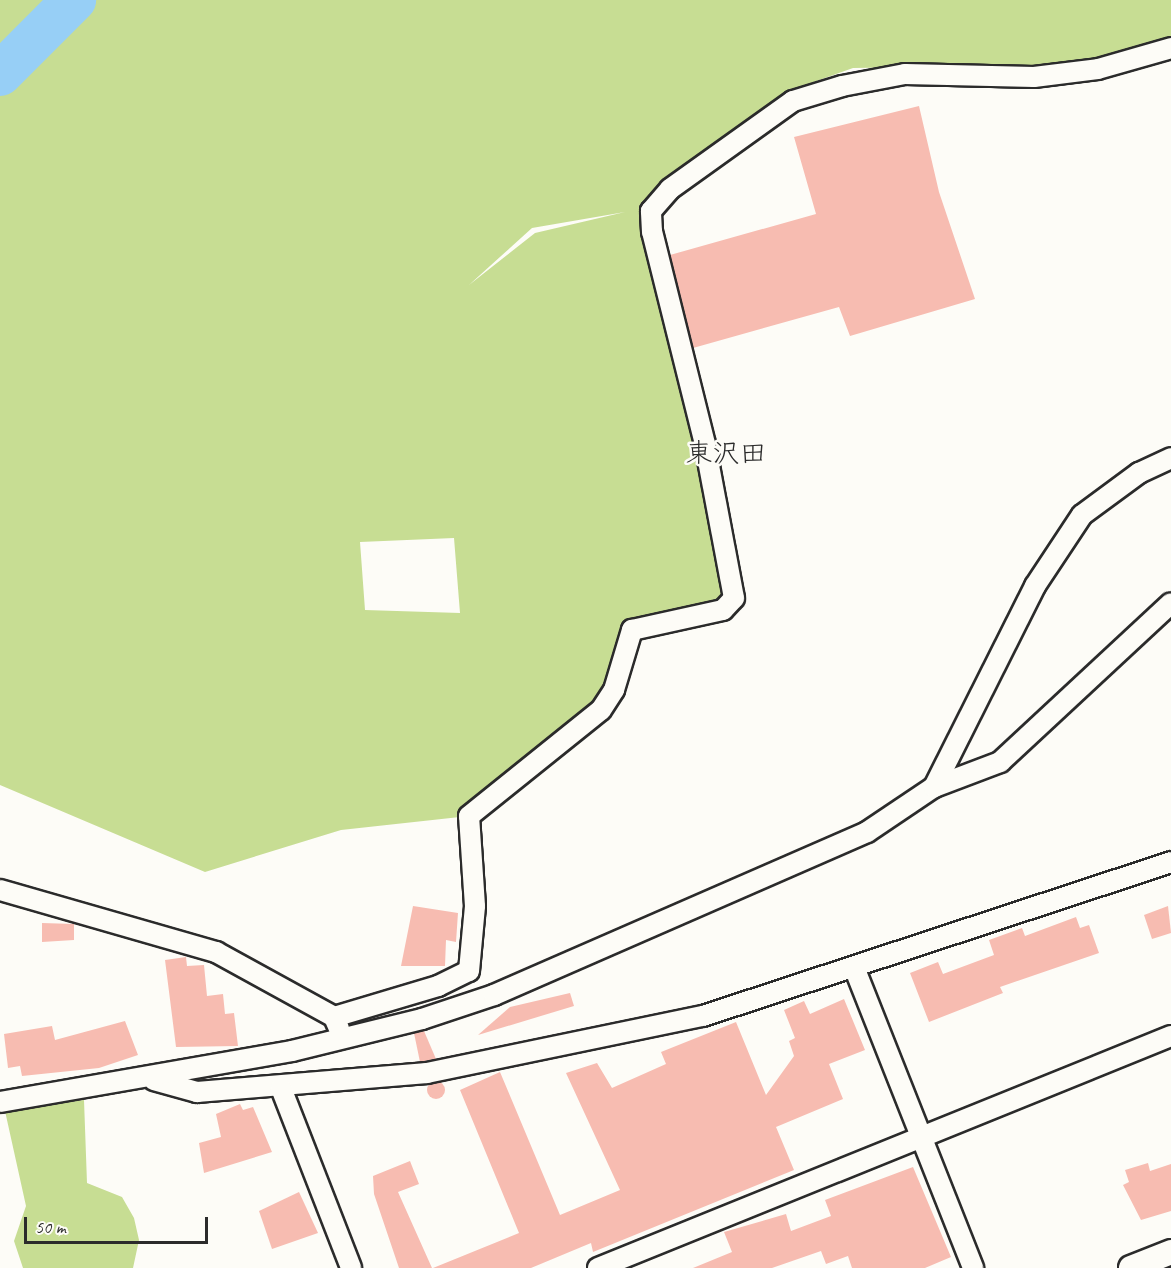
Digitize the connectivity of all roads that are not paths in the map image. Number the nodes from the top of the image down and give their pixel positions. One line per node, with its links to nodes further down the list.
1 (1171, 48): 8 (street)
2 (1171, 458): 4 (street)
3 (1171, 603): 4 (street)
4 (934, 787): 8 (street)
5 (1171, 862): 7 (street)
6 (0, 890): 8 (street)
7 (854, 967): 11 (street); 13 (street)
8 (338, 1026): 10 (street)
9 (1171, 1036): 13 (street)
10 (149, 1078): 11 (street); 12 (street)
11 (281, 1088): 15 (street)
12 (0, 1102)
13 (919, 1136): 16 (street); 17 (street)
14 (1171, 1252): 18 (street)
15 (351, 1268)
16 (598, 1268)
17 (973, 1268)
18 (1131, 1268)

